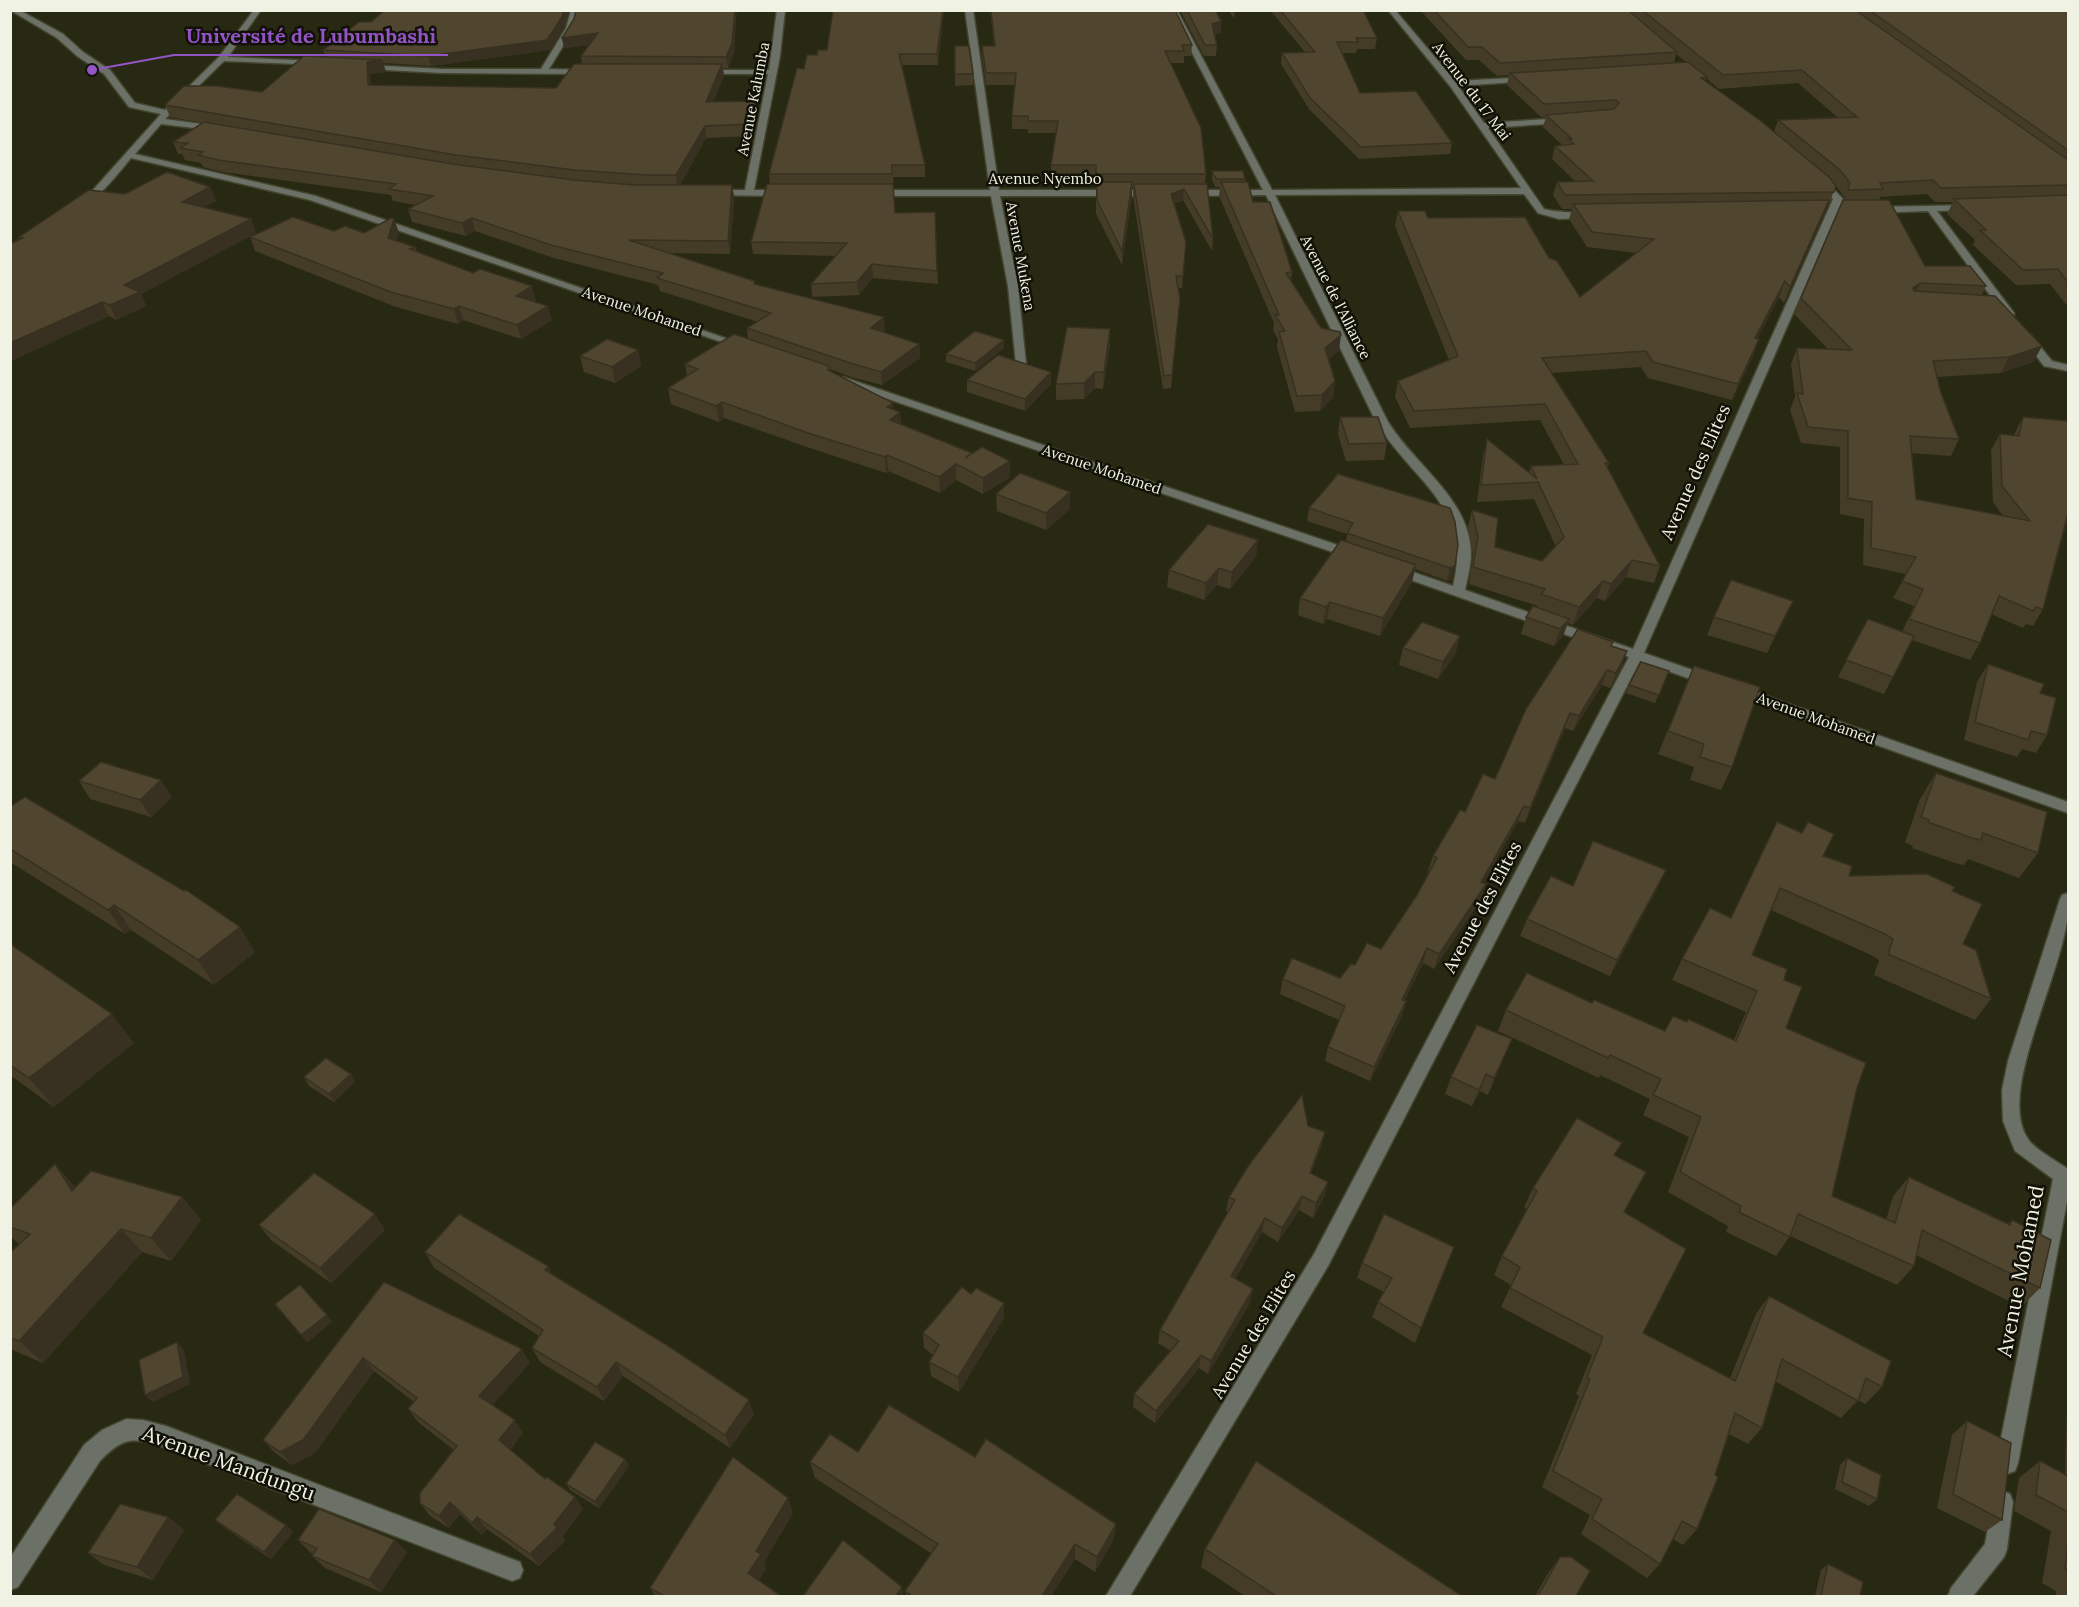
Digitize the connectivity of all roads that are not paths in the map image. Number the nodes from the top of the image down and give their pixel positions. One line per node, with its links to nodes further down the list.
1 (13, 10): 17 (street)
2 (258, 10): 8 (street)
3 (574, 10): 11 (street)
4 (781, 10): 14 (street, Avenue Kalumba)
5 (969, 10): 32 (street, Avenue Mukena)
6 (1173, 10): 31 (street, Avenue de l'Alliance)
7 (1391, 10): 16 (street, Avenue du 17 Mai)
8 (222, 59): 9 (street); 17 (street)
9 (329, 64)
10 (351, 66): 11 (street)
11 (543, 72): 12 (street)
12 (600, 72)
13 (692, 72): 14 (street)
14 (771, 72): 26 (street, Avenue Kalumba)
15 (1536, 79): 16 (street)
16 (1453, 84): 20 (street, Avenue du 17 Mai)
17 (168, 112): 19 (street)
18 (1575, 119): 20 (street)
19 (159, 121): 21 (street); 22 (street)
20 (1483, 126): 24 (street, Avenue du 17 Mai)
21 (226, 130)
22 (128, 155): 35 (street); 38 (street, Avenue Mohamed)
23 (1812, 173): 43 (street, Avenue des Elites)
24 (1528, 191): 31 (street); 37 (street)
25 (704, 192): 26 (street)
26 (748, 193): 27 (street)
27 (793, 193)
28 (859, 193): 32 (street, Avenue Nyembo)
29 (1161, 193): 32 (street, Avenue Nyembo)
30 (1172, 193): 31 (street)
31 (1267, 193): 42 (street, Avenue de l'Alliance)
32 (995, 194): 39 (street, Avenue Mukena)
33 (1977, 207): 34 (street)
34 (1931, 209): 36 (street); 40 (street)
35 (70, 210)
36 (1865, 210)
37 (1597, 215)
38 (752, 349)
39 (1021, 364)
40 (2068, 368)
41 (830, 376): 42 (street, Avenue Mohamed)
42 (1458, 591): 43 (street, Avenue Mohamed)
43 (1636, 654): 44 (street, Avenue Mohamed); 49 (street, Avenue des Elites)
44 (2068, 808)
45 (2068, 899): 46 (street, Avenue Mohamed)
46 (2066, 1177): 50 (street, Avenue Mohamed)
47 (512, 1570): 48 (street, Avenue Mandungu)
48 (10, 1579)
49 (1117, 1596)
50 (1959, 1596)

